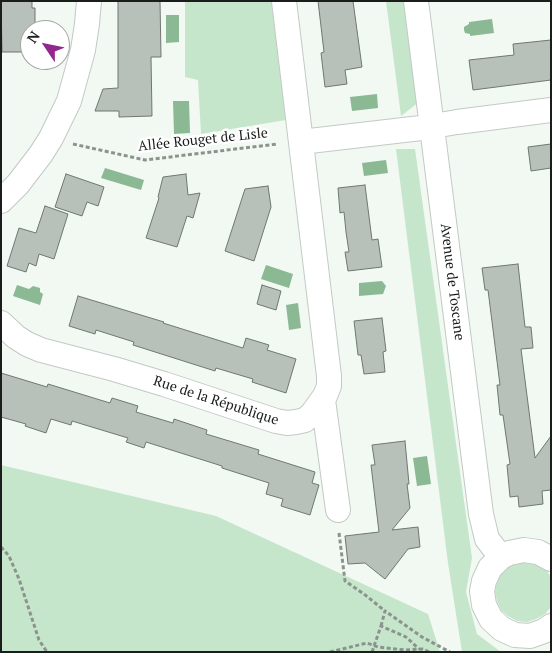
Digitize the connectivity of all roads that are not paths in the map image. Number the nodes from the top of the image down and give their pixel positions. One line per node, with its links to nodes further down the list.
1 (89, 1): 7 (street)
2 (284, 1): 6 (street, Rue de la République)
3 (416, 1): 5 (street, Avenue de Toscane)
4 (551, 110): 5 (street)
5 (432, 126): 6 (street); 11 (street, Avenue de Toscane)
6 (300, 142): 9 (street, Rue de la République)
7 (1, 201)
8 (1, 324): 9 (street, Rue de la République)
9 (323, 400): 10 (street)
10 (338, 510)
11 (501, 557): 12 (street); 13 (street)
12 (551, 559)
13 (538, 638)

